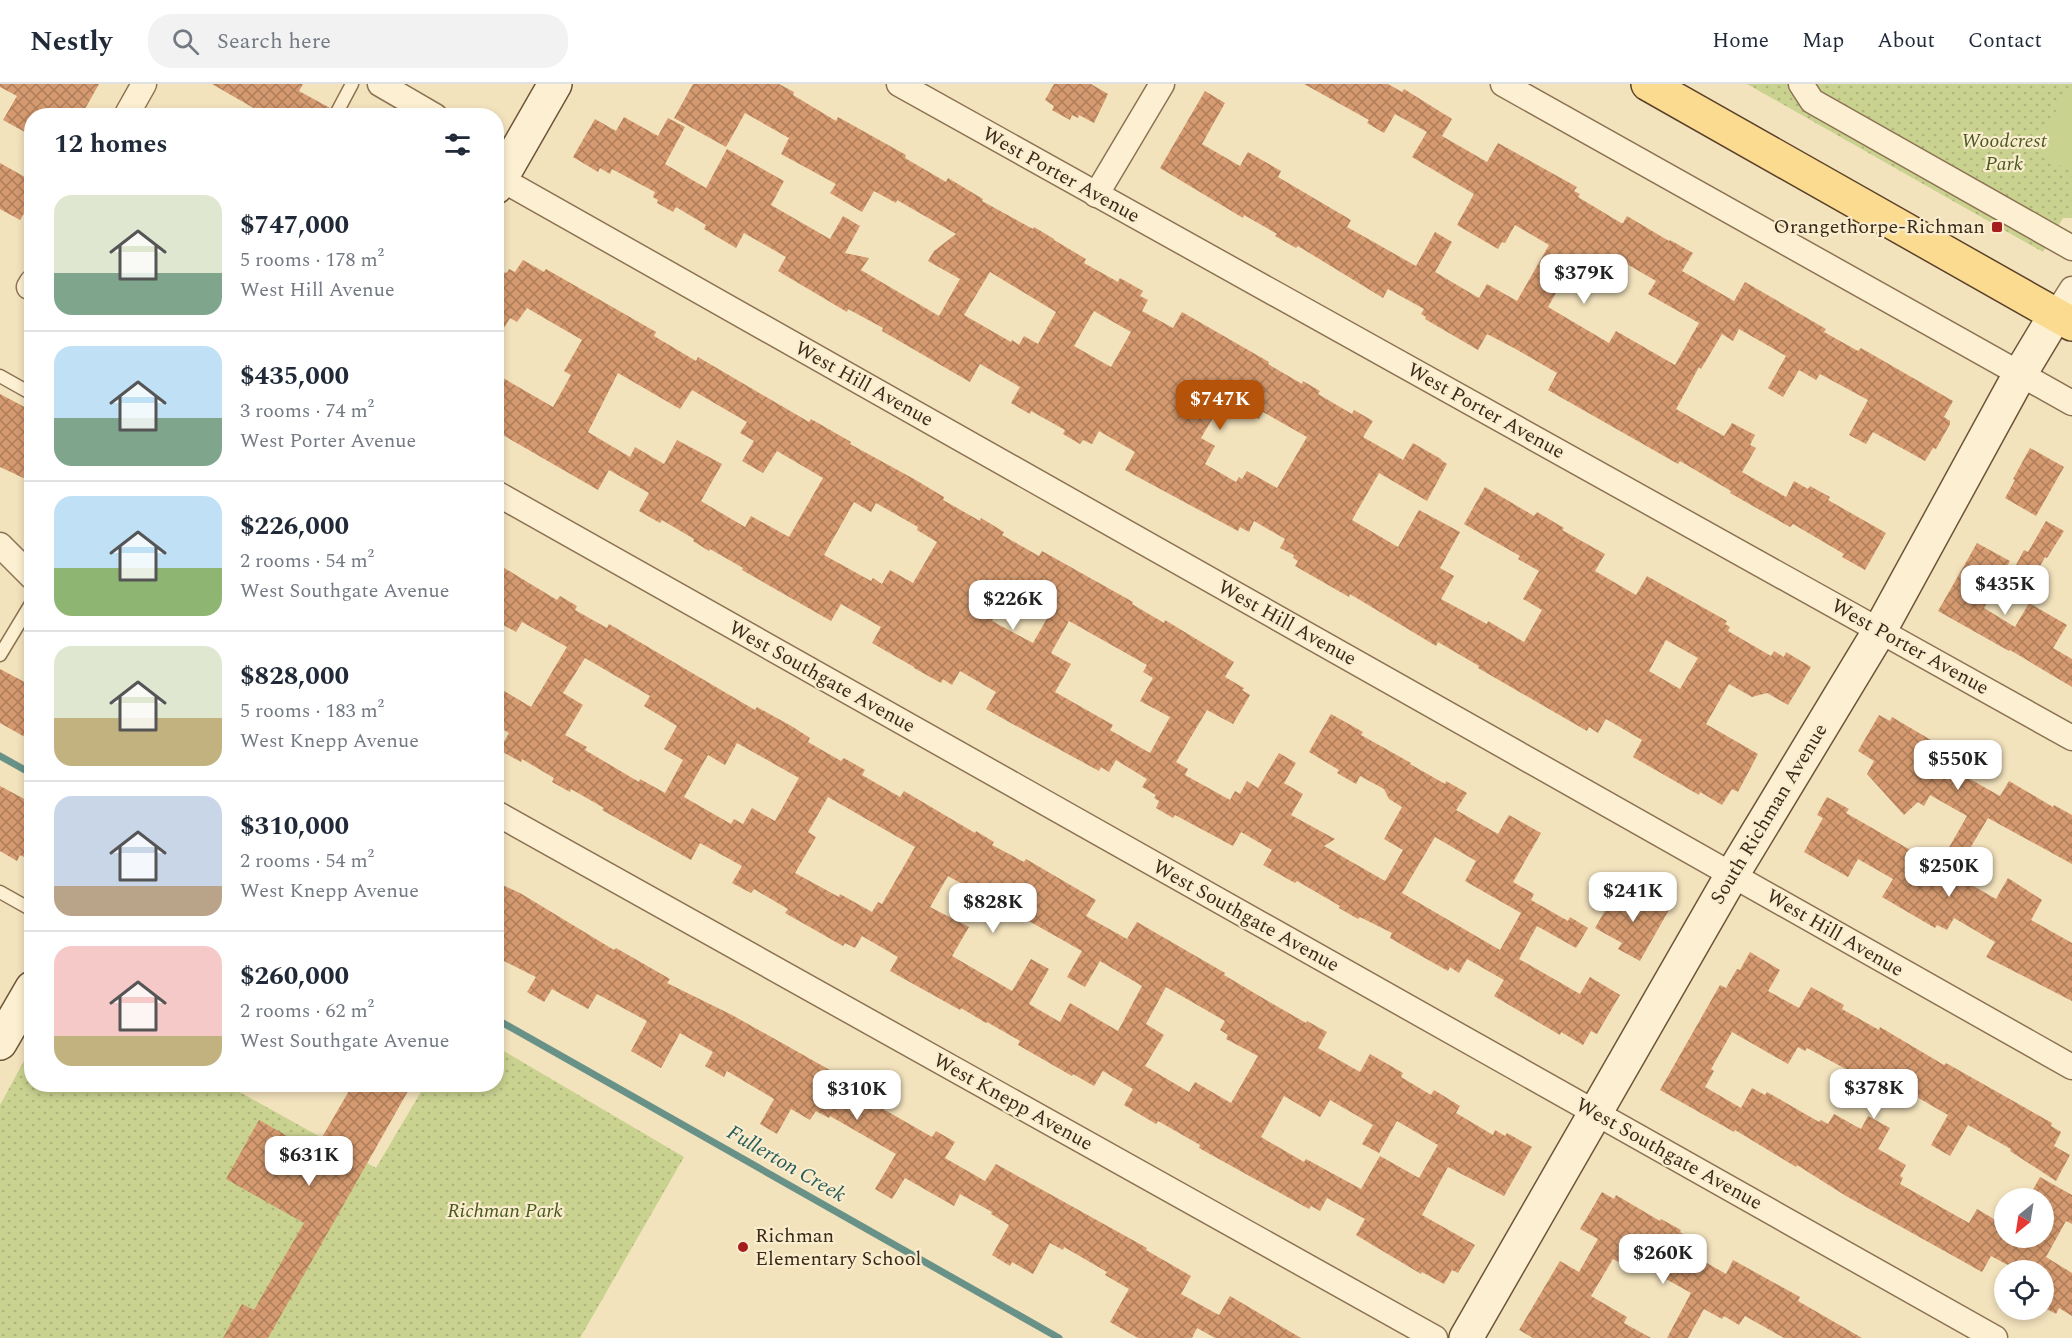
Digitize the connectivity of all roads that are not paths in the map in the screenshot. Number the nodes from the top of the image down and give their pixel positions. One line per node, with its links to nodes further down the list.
1 (144, 84): 10 (street)
2 (352, 84): 11 (lane)
3 (380, 84): 12 (street)
4 (555, 84): 13 (street)
5 (899, 84): 15 (street, West Porter Avenue)
6 (1162, 84): 15 (street)
7 (1503, 84): 18 (street)
8 (1648, 84): 17 (main road)
9 (1801, 84): 16 (street)
10 (130, 108)
11 (338, 108)
12 (421, 108)
13 (504, 166)
14 (504, 170): 30 (street, West Hill Avenue)
15 (1096, 195): 26 (street, West Porter Avenue)
16 (2072, 248)
17 (2066, 309): 18 (street, South Richman Avenue)
18 (2020, 374): 21 (street); 26 (street, South Richman Avenue)
19 (0, 376): 20 (lane)
20 (24, 390)
21 (2072, 403)
22 (504, 498): 36 (street, West Southgate Avenue)
23 (0, 545): 24 (street)
24 (24, 569)
25 (24, 615): 27 (lane)
26 (1880, 630): 28 (street, West Porter Avenue); 30 (street, South Richman Avenue)
27 (0, 655)
28 (2072, 738)
29 (504, 817): 37 (street, West Knepp Avenue)
30 (1732, 875): 35 (street, West Hill Avenue); 36 (street, South Richman Avenue)
31 (0, 892): 32 (lane)
32 (24, 905)
33 (24, 1002): 34 (street)
34 (0, 1043)
35 (2072, 1067)
36 (1595, 1113): 38 (street, South Richman Avenue); 39 (street, West Southgate Avenue)
37 (1435, 1338)
38 (1466, 1338)
39 (1995, 1338)

